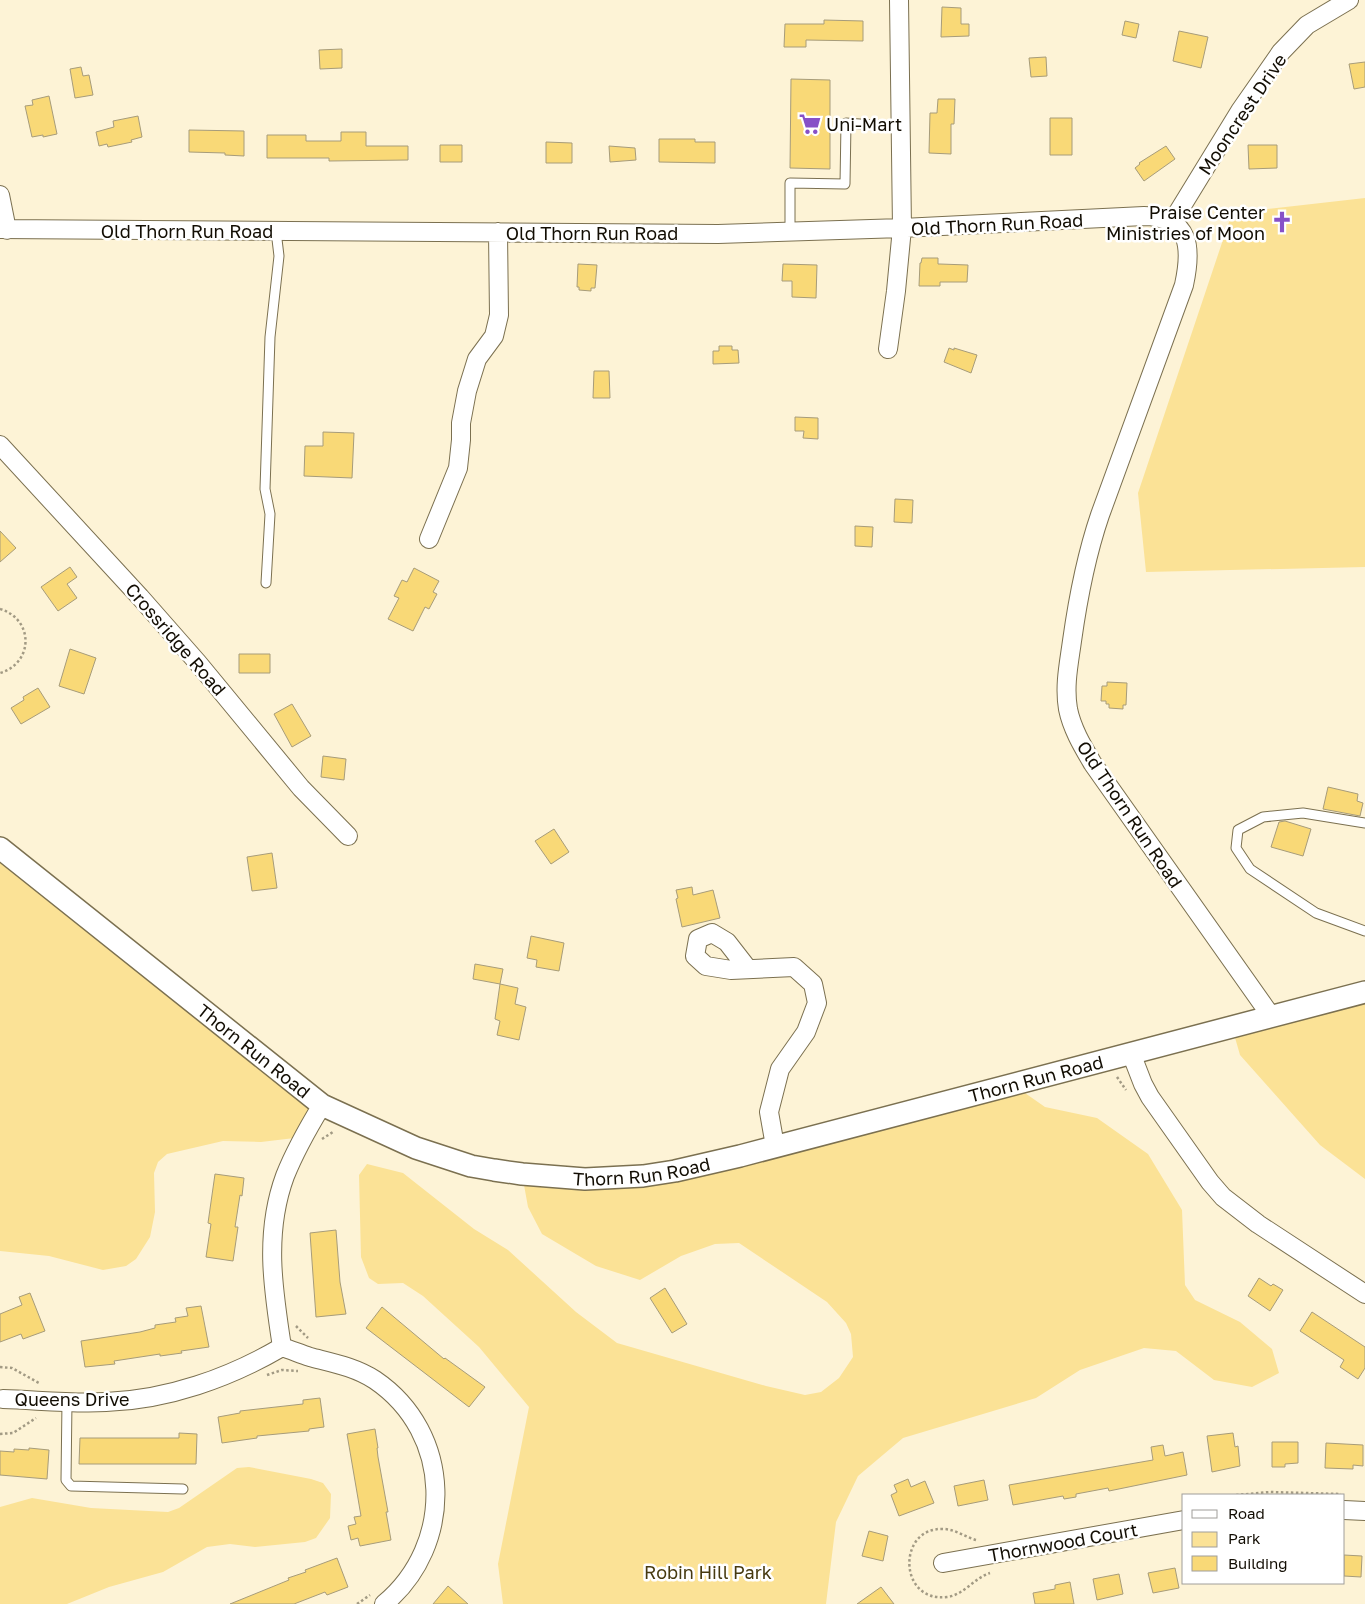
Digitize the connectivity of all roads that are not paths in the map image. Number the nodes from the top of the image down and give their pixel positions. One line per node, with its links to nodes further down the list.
1 (899, 0): 3 (street)
2 (1349, 0): 5 (street, Mooncrest Drive)
3 (901, 127): 6 (street); 8 (lane)
4 (0, 195): 7 (street)
5 (1172, 222): 6 (street, Old Thorn Run Road); 21 (street, Old Thorn Run Road)
6 (902, 228): 8 (street, Old Thorn Run Road); 11 (street)
7 (3, 229): 9 (street, Old Thorn Run Road)
8 (790, 230): 10 (street, Old Thorn Run Road)
9 (276, 231): 10 (street, Old Thorn Run Road); 14 (lane)
10 (498, 232): 13 (street)
11 (888, 349)
12 (0, 445): 16 (street, Crossridge Road)
13 (429, 539)
14 (266, 583)
15 (1365, 823): 18 (lane)
16 (348, 836)
17 (0, 848): 23 (street, Thorn Run Road)
18 (1365, 931)
19 (748, 969): 24 (street)
20 (1365, 992): 21 (street, Thorn Run Road)
21 (1271, 1016): 22 (street, Thorn Run Road)
22 (1131, 1053): 24 (street, Thorn Run Road); 25 (street)
23 (322, 1105): 24 (street, Thorn Run Road); 26 (street)
24 (775, 1146)
25 (1365, 1294)
26 (282, 1347): 28 (street, Queens Drive); 34 (street)
27 (3, 1399): 28 (street, Queens Drive)
28 (67, 1402): 29 (lane)
29 (182, 1489)
30 (1345, 1502): 31 (street)
31 (1365, 1511)
32 (1182, 1520): 33 (street, Thornwood Court)
33 (943, 1563)
34 (379, 1598)

